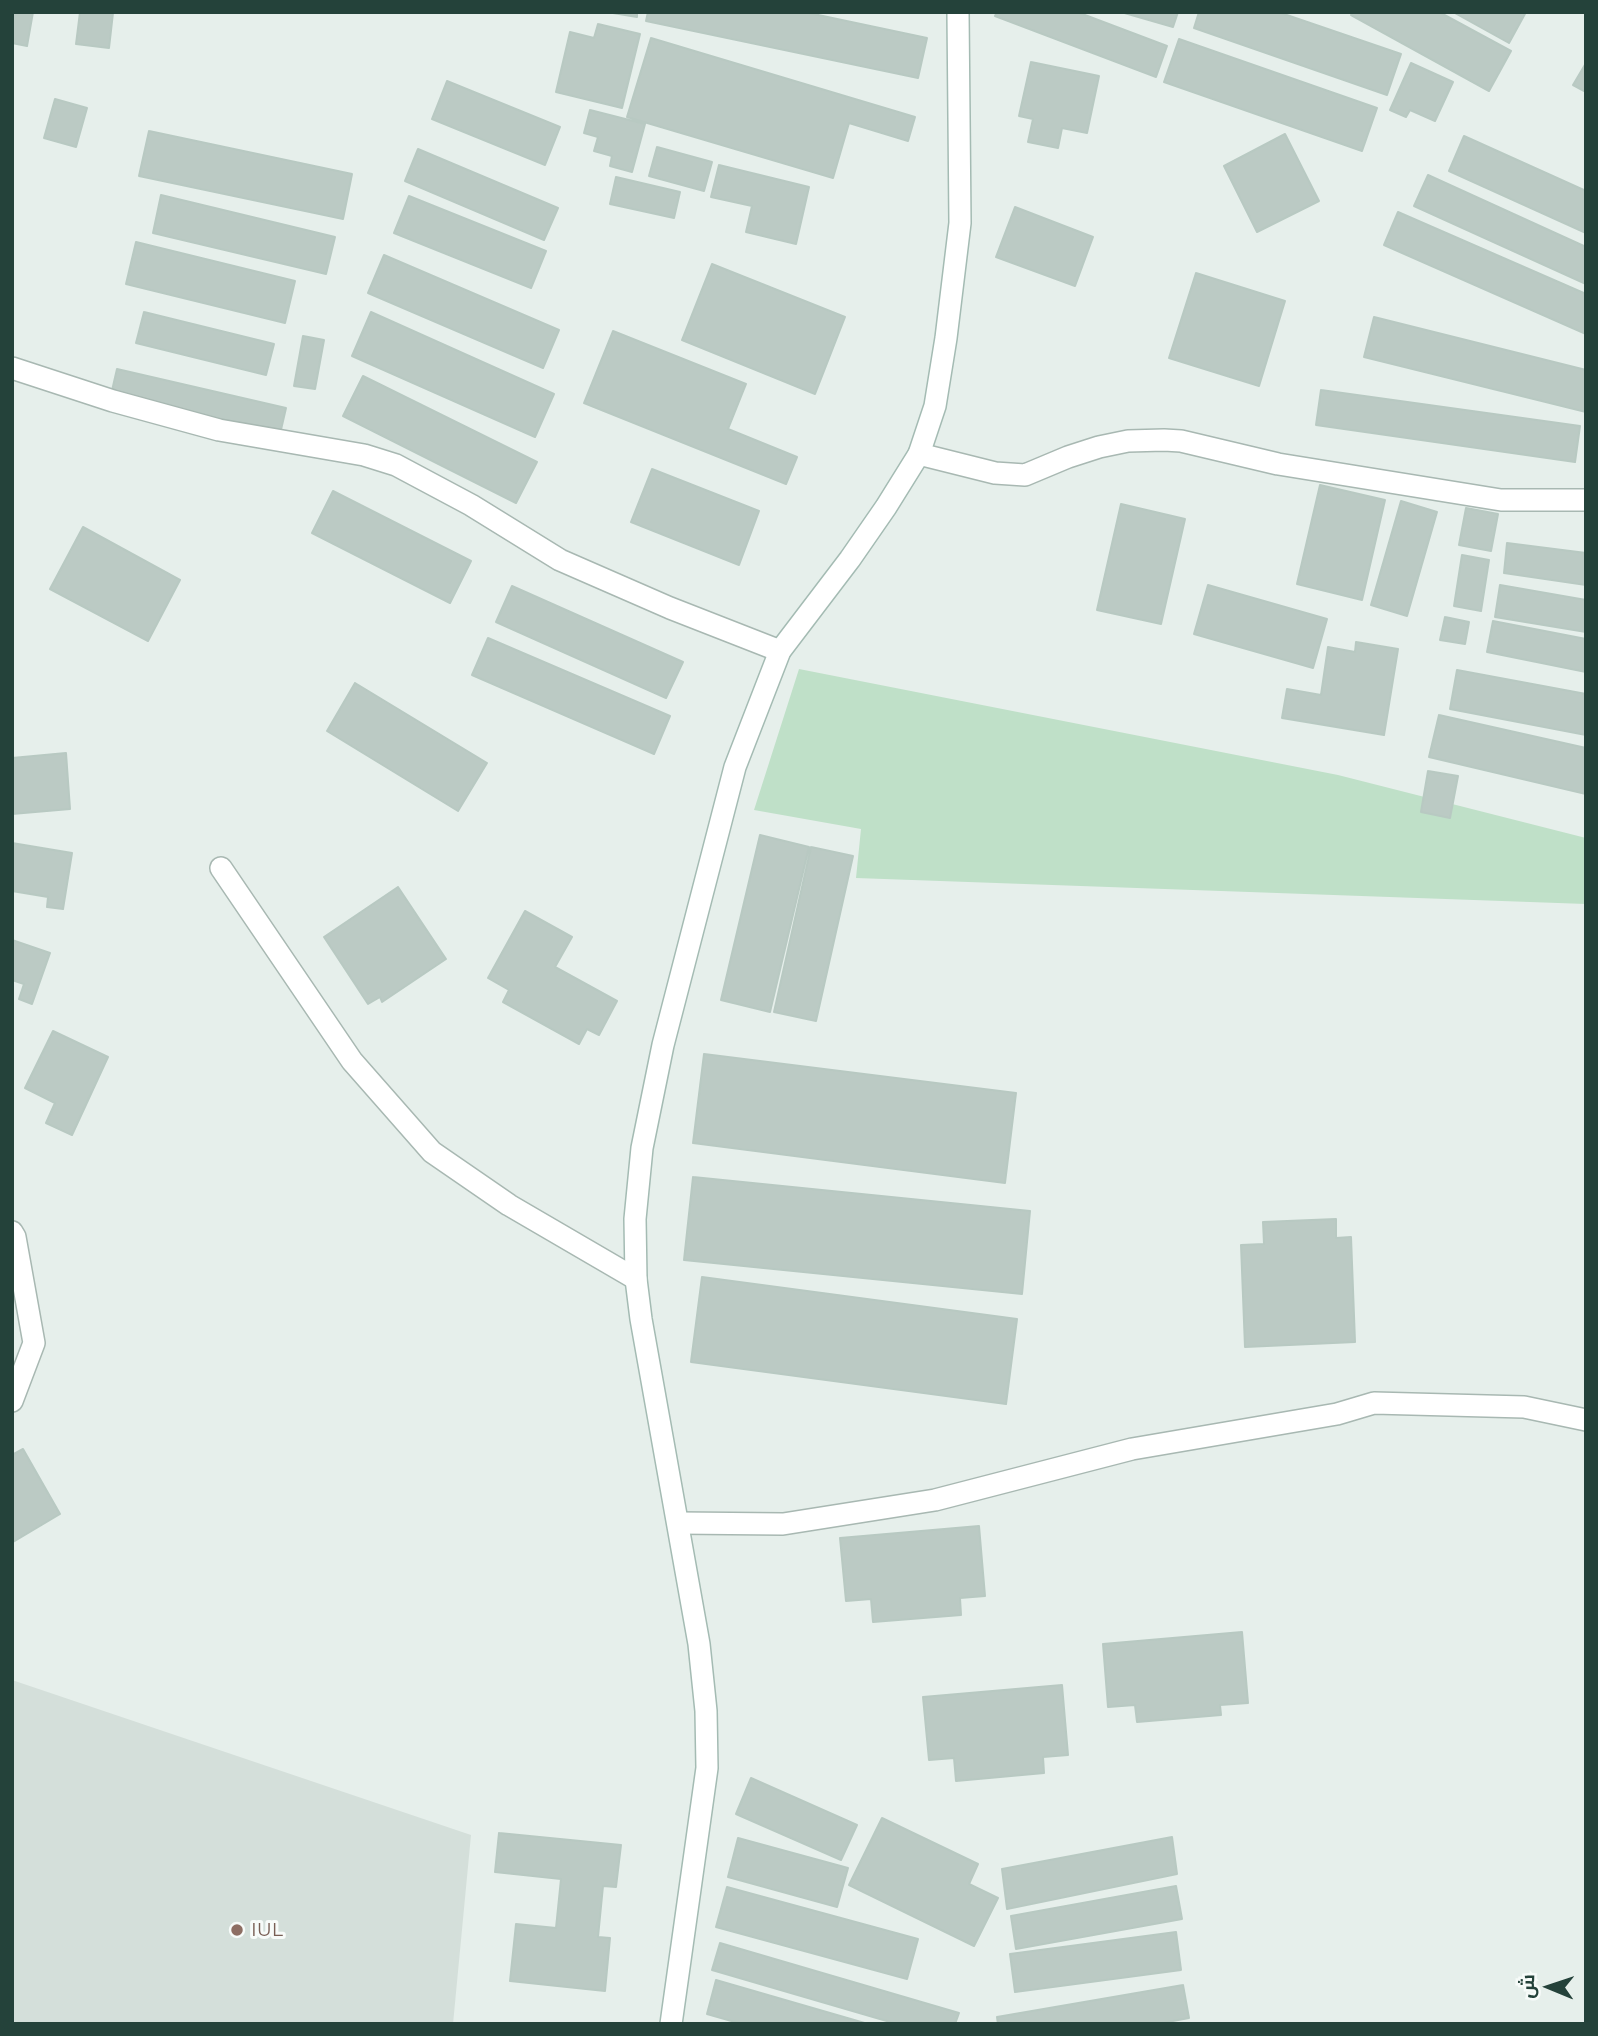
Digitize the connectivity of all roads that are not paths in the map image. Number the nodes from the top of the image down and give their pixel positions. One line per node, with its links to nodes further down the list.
1 (958, 12): 3 (street)
2 (12, 368): 5 (street)
3 (919, 454): 4 (street); 5 (street)
4 (1586, 500)
5 (780, 651): 8 (street)
6 (220, 868): 8 (street)
7 (12, 1232): 9 (street)
8 (636, 1279): 11 (street)
9 (12, 1401)
10 (1586, 1420): 11 (street)
11 (678, 1523): 12 (street)
12 (671, 2024)

